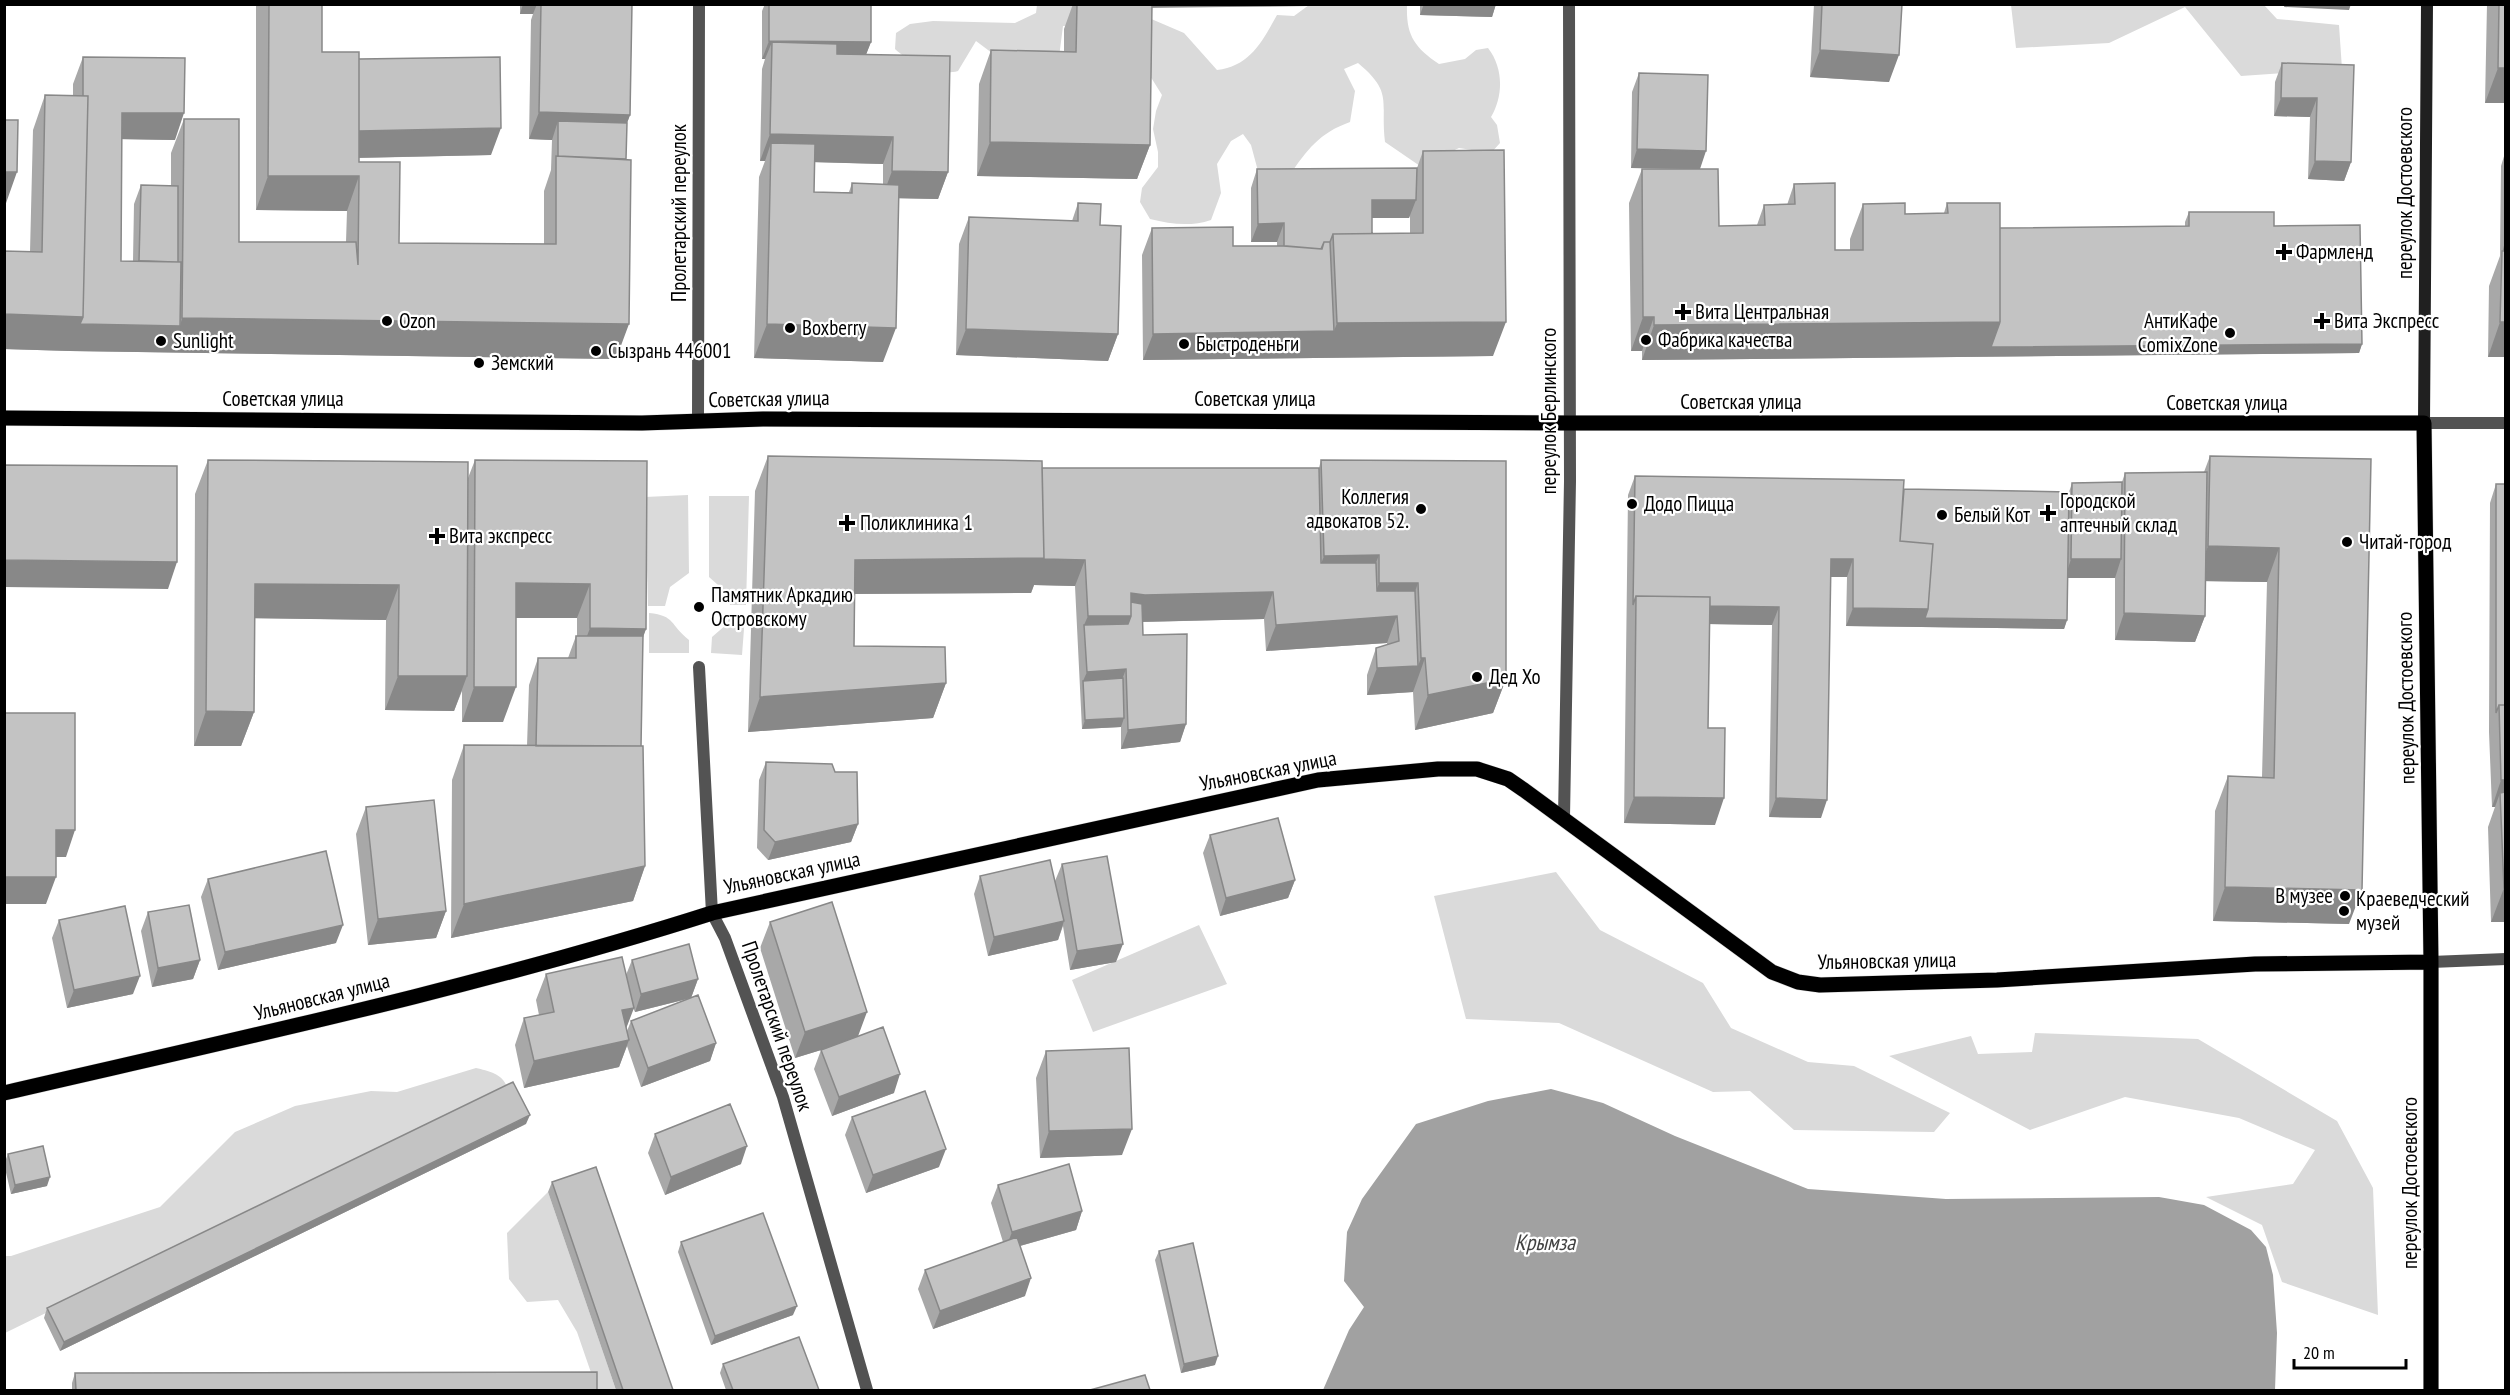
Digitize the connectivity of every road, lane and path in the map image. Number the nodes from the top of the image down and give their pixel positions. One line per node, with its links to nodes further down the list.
1 (699, 4): 5 (street, Пролетарский переулок)
2 (1569, 4): 6 (street, переулок Берлинского)
3 (2427, 4): 7 (street, переулок Достоевского)
4 (4, 418): 5 (main road, Советская улица)
5 (698, 421): 6 (main road, Советская улица)
6 (1569, 423): 7 (main road, Советская улица); 10 (street, переулок Берлинского)
7 (2424, 423): 8 (street, Советская улица); 13 (main road, переулок Достоевского)
8 (2505, 423)
9 (699, 667): 11 (street, Пролетарский переулок)
10 (1564, 817): 11 (main road, Ульяновская улица); 13 (main road, Ульяновская улица)
11 (712, 913): 14 (main road, Ульяновская улица); 15 (street, Пролетарский переулок)
12 (2505, 959): 13 (street, Ульяновская улица)
13 (2431, 962): 16 (main road, переулок Достоевского)
14 (4, 1093)
15 (867, 1390)
16 (2432, 1390)

